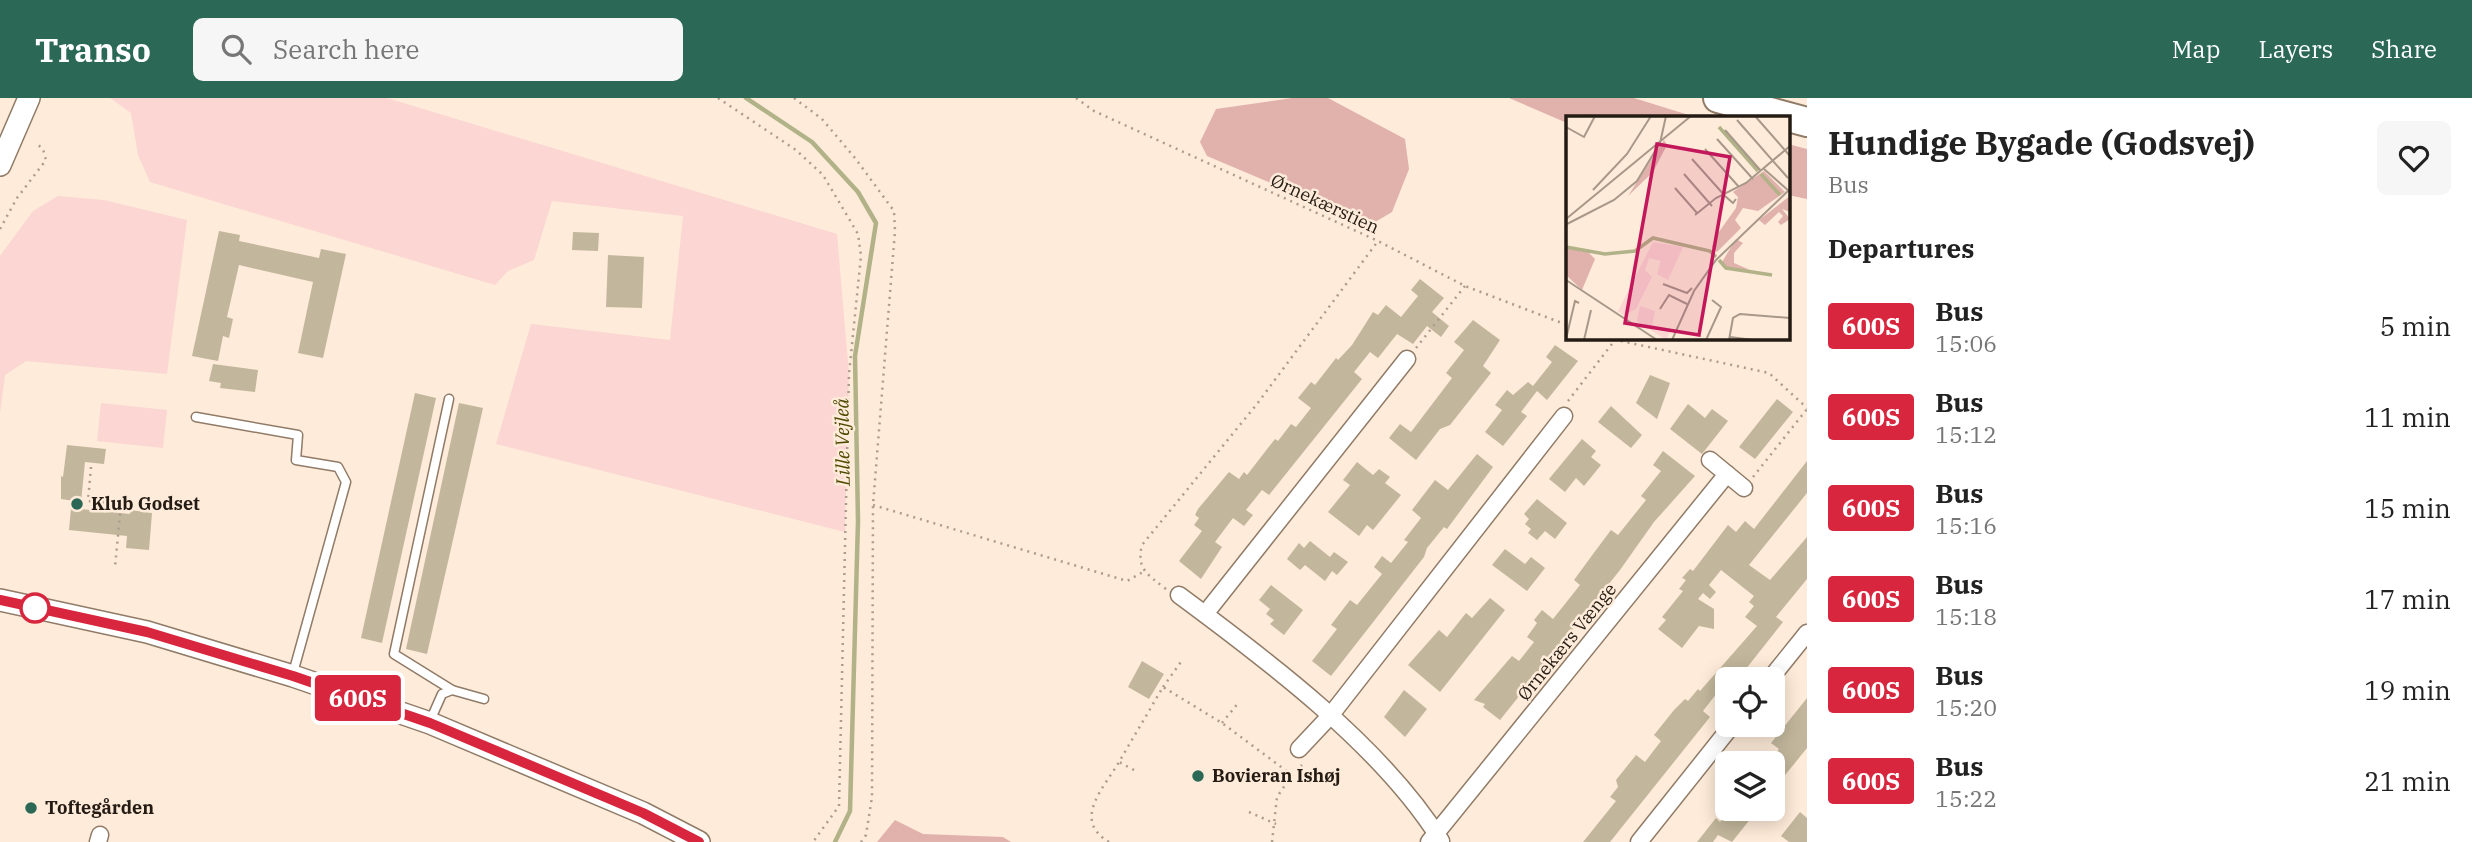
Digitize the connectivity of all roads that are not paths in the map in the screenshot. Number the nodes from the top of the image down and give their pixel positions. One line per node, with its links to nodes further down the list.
1 (29, 98): 6 (street)
2 (1718, 98): 3 (highway)
3 (1785, 116)
4 (1790, 117): 5 (highway)
5 (1807, 122)
6 (0, 165)
7 (1407, 359): 16 (street)
8 (449, 399): 20 (lane)
9 (1564, 416): 22 (street)
10 (196, 417): 19 (lane)
11 (1710, 460): 12 (street)
12 (1727, 474): 13 (street); 26 (street, Ørnekærs Vænge)
13 (1744, 488)
14 (1179, 595): 16 (street, Ørnekærs Vænge)
15 (0, 600): 19 (street)
16 (1205, 614): 22 (street, Ørnekærs Vænge)
17 (1807, 633): 18 (street)
18 (1780, 667)
19 (293, 676): 23 (street)
20 (452, 690): 21 (lane); 23 (lane)
21 (484, 699)
22 (1330, 716): 25 (street); 26 (street, Ørnekærs Vænge)
23 (430, 723): 27 (street)
24 (1723, 737): 28 (street)
25 (1304, 753)
26 (1436, 839)
27 (699, 842)
28 (1639, 842)

